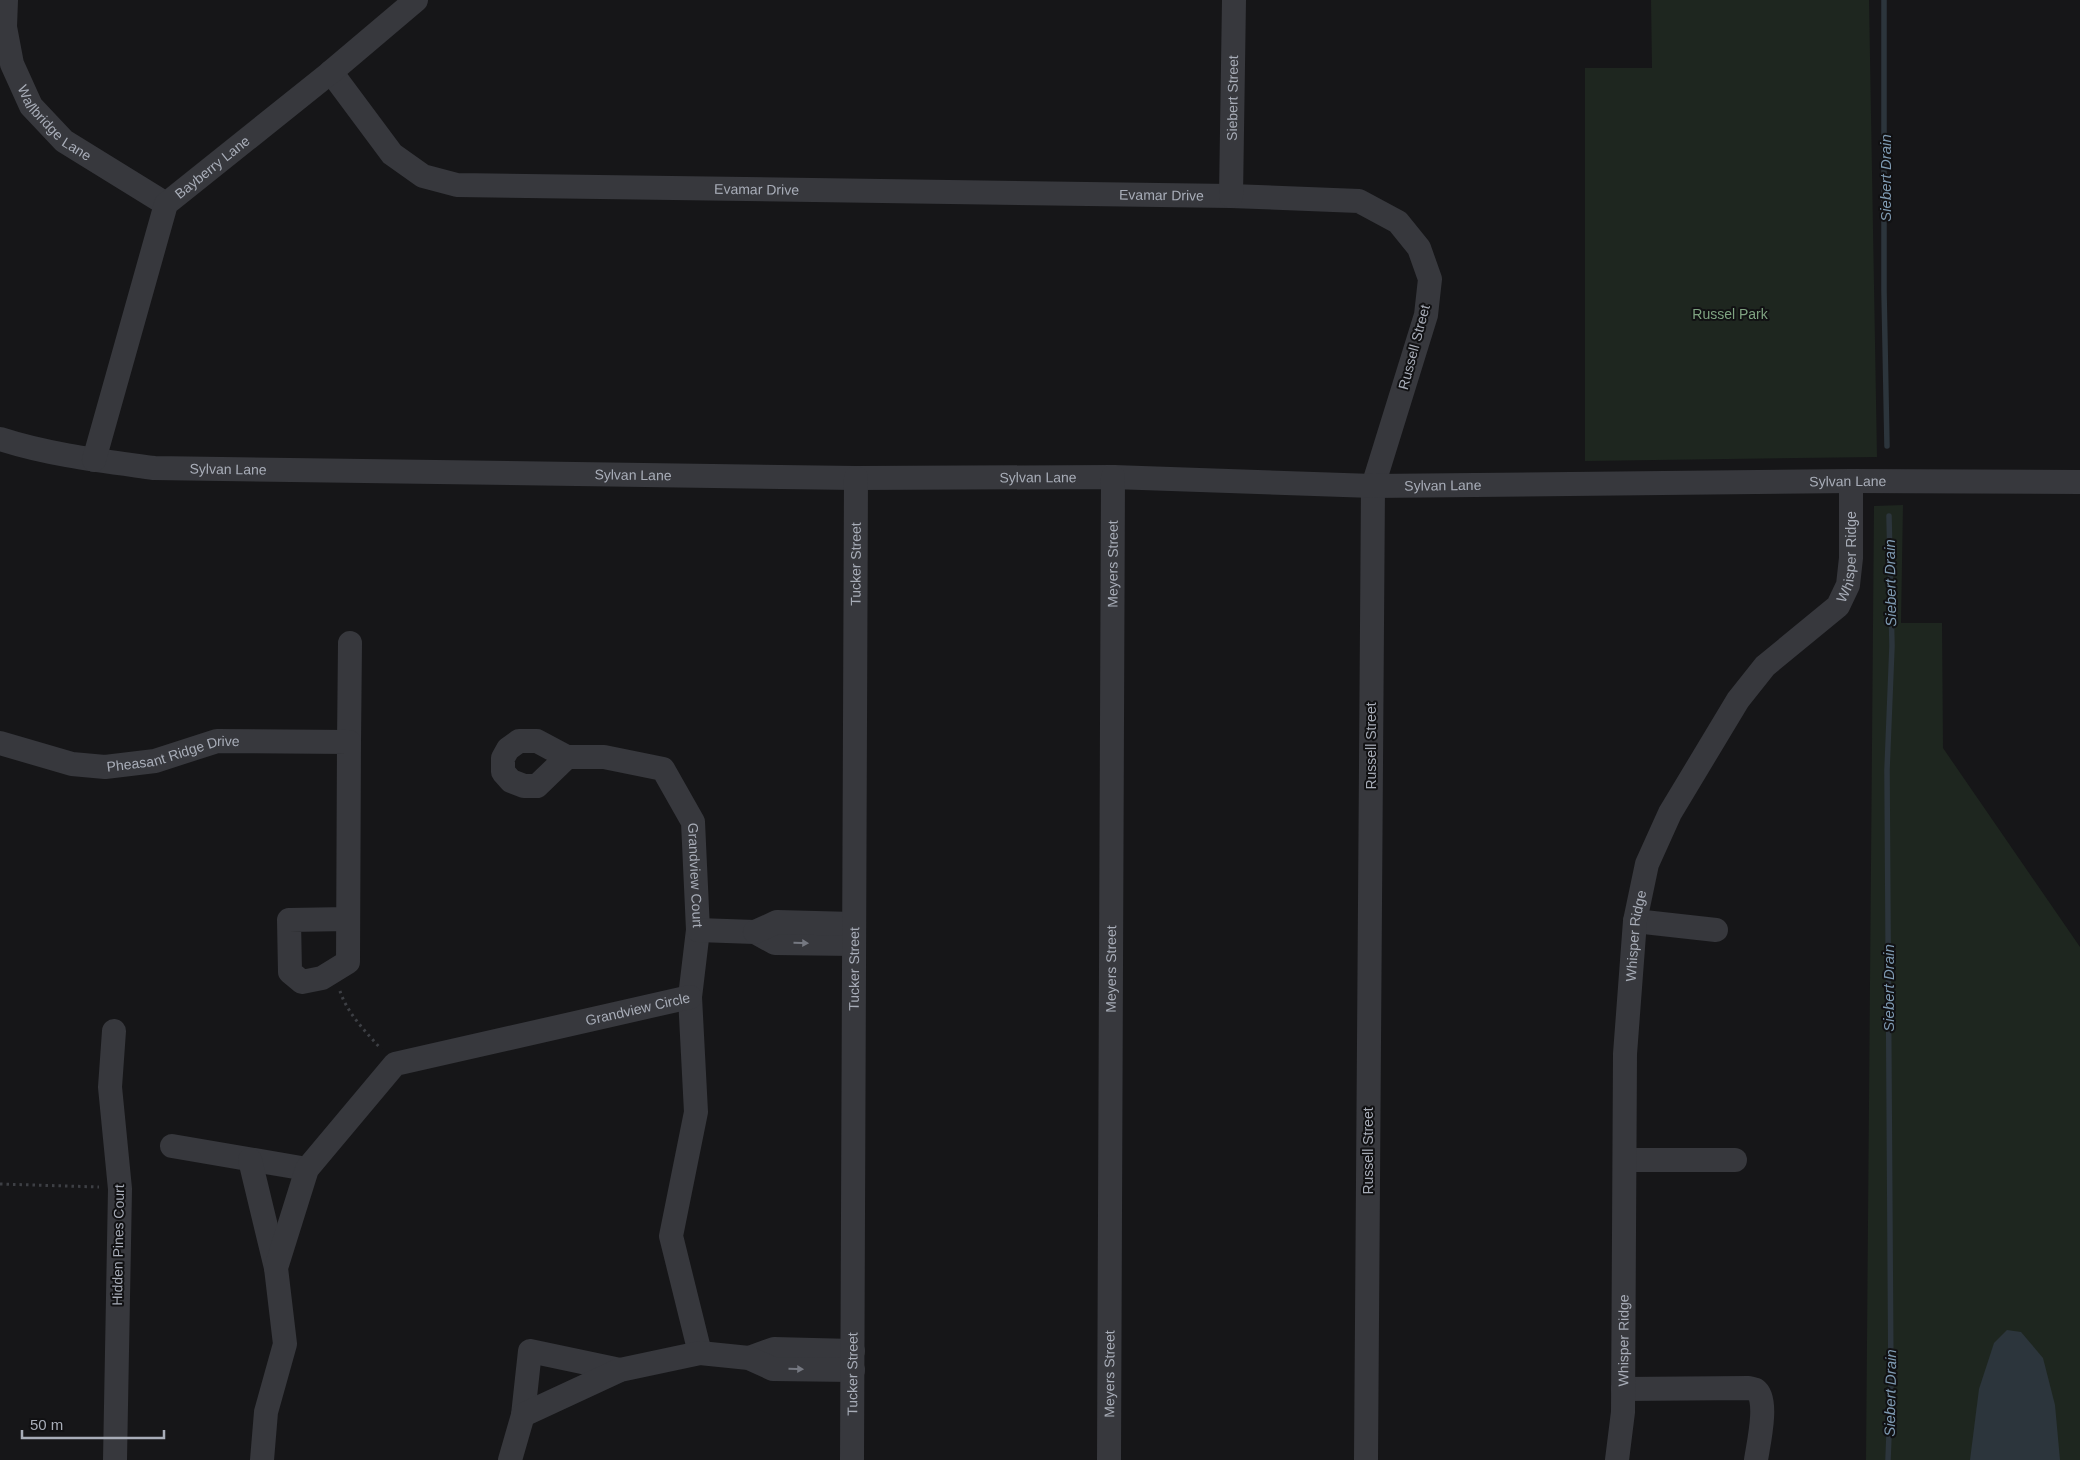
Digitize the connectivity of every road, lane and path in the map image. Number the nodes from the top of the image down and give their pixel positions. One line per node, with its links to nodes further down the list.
1 (6, 0): 6 (street, Wallbridge Lane)
2 (416, 0): 4 (street, Bayberry Lane)
3 (1234, 0): 5 (street, Siebert Street)
4 (331, 72): 5 (street, Evamar Drive); 6 (street, Bayberry Lane)
5 (1231, 196): 13 (street, Russell Street)
6 (166, 204): 8 (street, Bayberry Lane)
7 (0, 439): 8 (street, Sylvan Lane)
8 (94, 460): 10 (street, Sylvan Lane)
9 (1113, 477): 10 (street, Sylvan Lane); 13 (street, Sylvan Lane); 44 (street, Meyers Street)
10 (856, 478): 22 (street, Tucker Street)
11 (1851, 481): 12 (street, Sylvan Lane); 13 (street, Sylvan Lane); 19 (street, Whisper Ridge)
12 (2080, 482)
13 (1373, 486): 45 (street, Russell Street)
14 (350, 643): 15 (street)
15 (349, 742): 16 (street, Pheasant Ridge Drive); 18 (street)
16 (0, 743)
17 (568, 757): 20 (street, Grandview Court)
18 (348, 919): 23 (street); 23 (street)
19 (1635, 921): 21 (street); 29 (street, Whisper Ridge)
20 (698, 930): 22 (street); 24 (street, Grandview Court)
21 (1716, 930)
22 (854, 934): 36 (street, Tucker Street)
23 (333, 972): 26 (path)
24 (690, 997): 26 (street, Grandview Circle); 35 (street, Grandview Circle)
25 (114, 1031): 33 (street, Hidden Pines Court)
26 (395, 1064): 31 (street)
27 (172, 1146): 28 (street)
28 (250, 1160): 31 (street); 34 (street)
29 (1625, 1160): 30 (street); 38 (street, Whisper Ridge)
30 (1734, 1160)
31 (307, 1169): 34 (street)
32 (0, 1184): 33 (path)
33 (120, 1189): 40 (street, Hidden Pines Court)
34 (276, 1268): 41 (street)
35 (700, 1354): 36 (street); 37 (street)
36 (853, 1360): 43 (street, Tucker Street)
37 (620, 1370): 39 (street); 39 (street)
38 (1624, 1389): 46 (street, Whisper Ridge); 47 (street)
39 (523, 1415): 42 (street)
40 (115, 1460)
41 (262, 1460)
42 (510, 1460)
43 (852, 1460)
44 (1109, 1460)
45 (1366, 1460)
46 (1617, 1460)
47 (1756, 1460)

